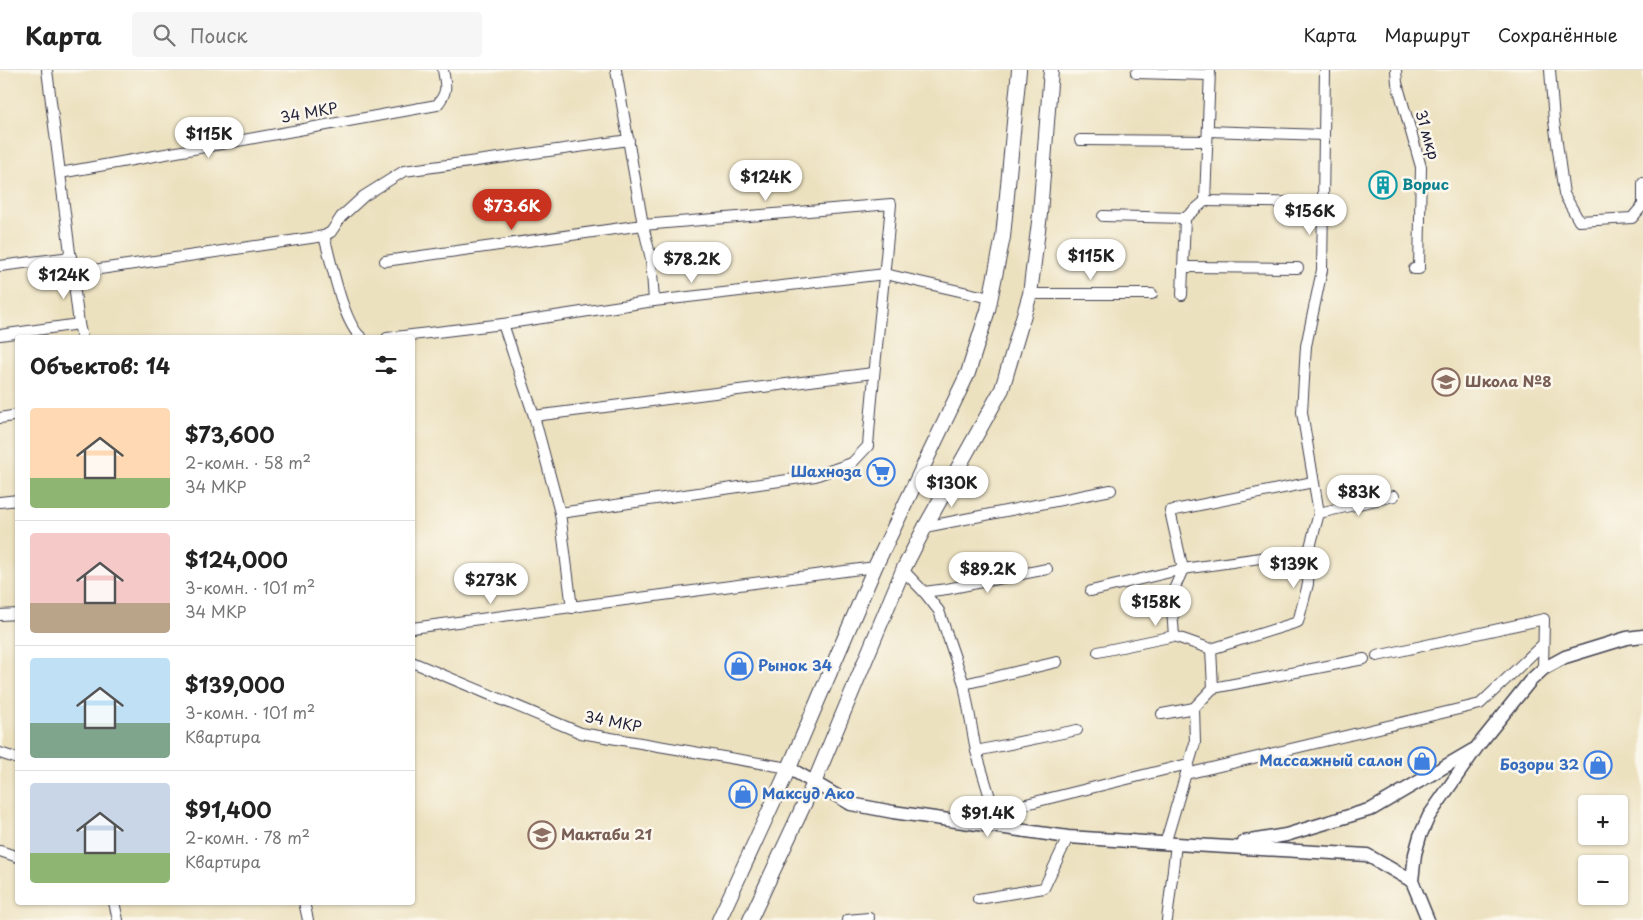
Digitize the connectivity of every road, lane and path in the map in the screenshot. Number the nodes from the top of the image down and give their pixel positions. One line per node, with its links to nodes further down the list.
1 (47, 70): 16 (street)
2 (443, 70): 16 (street, 34 МКР)
3 (616, 70): 13 (street)
4 (1019, 70): 37 (main road)
5 (1051, 70): 34 (main road)
6 (1325, 70): 12 (street)
7 (1396, 70): 31 (street, 31 мкр)
8 (1550, 70): 21 (street)
9 (1210, 73): 10 (street); 11 (street)
10 (1136, 74)
11 (1208, 130): 12 (street); 15 (street)
12 (1324, 135): 20 (street)
13 (629, 140): 24 (street); 25 (street)
14 (1080, 140): 15 (street)
15 (1207, 142): 19 (street)
16 (60, 173): 26 (street)
17 (1643, 183): 18 (street)
18 (1643, 190): 21 (street)
19 (1205, 202): 20 (street); 23 (street)
20 (1323, 203): 49 (street)
21 (1643, 206)
22 (1103, 216): 23 (street)
23 (1185, 218): 29 (street)
24 (643, 225): 27 (street); 33 (street); 38 (street)
25 (324, 236): 32 (street); 43 (street)
26 (71, 257): 28 (street); 32 (street)
27 (384, 261)
28 (0, 266)
29 (1184, 267): 30 (street); 36 (street)
30 (1298, 268)
31 (1416, 269)
32 (73, 272): 39 (street)
33 (885, 274): 37 (street); 38 (street); 45 (street)
34 (1030, 294): 35 (street); 56 (main road)
35 (1152, 294)
36 (1182, 295)
37 (990, 298): 58 (main road)
38 (654, 301): 40 (street)
39 (79, 324): 41 (street); 42 (street)
40 (503, 324): 44 (street); 47 (street)
41 (0, 335)
42 (81, 335)
43 (358, 335)
44 (412, 335)
45 (873, 373): 47 (street); 54 (street)
46 (15, 416): 48 (street)
47 (534, 416): 54 (street)
48 (0, 418)
49 (1313, 482): 55 (street); 61 (street)
50 (1111, 490): 56 (street)
51 (1394, 496): 55 (street)
52 (15, 500): 53 (street)
53 (0, 502)
54 (560, 513): 64 (street)
55 (1319, 513): 57 (street)
56 (925, 527): 60 (main road)
57 (1308, 551): 61 (street); 71 (street)
58 (875, 567): 64 (street); 87 (main road)
59 (1047, 569): 63 (street)
60 (903, 570): 63 (street); 89 (main road)
61 (1183, 570): 62 (street); 68 (street)
62 (1091, 591)
63 (924, 592): 78 (street)
64 (572, 608): 67 (street)
65 (15, 614): 66 (street)
66 (0, 616)
67 (415, 628)
68 (1174, 636): 71 (street); 72 (street)
69 (1643, 636): 77 (street)
70 (1544, 644): 73 (street); 77 (street); 88 (street)
71 (1211, 649): 79 (street)
72 (1098, 652)
73 (1377, 656)
74 (1364, 660): 79 (street)
75 (1057, 662): 78 (street)
76 (415, 663): 87 (street, 34 МКР)
77 (1543, 669): 83 (street)
78 (964, 684): 84 (street)
79 (1213, 688): 80 (street)
80 (1194, 708): 81 (street); 88 (street)
81 (1162, 714)
82 (1077, 730): 84 (street)
83 (1477, 747): 93 (street); 96 (street)
84 (976, 751): 90 (street)
85 (0, 753): 86 (street)
86 (15, 758)
87 (789, 768): 89 (street); 103 (main road)
88 (1187, 769): 91 (street); 93 (street)
89 (814, 783): 92 (street); 104 (main road)
90 (992, 804)
91 (1014, 807)
92 (1068, 837): 93 (street); 97 (street)
93 (1170, 844): 96 (street); 106 (street)
94 (0, 851): 95 (street)
95 (15, 856)
96 (1412, 880): 107 (street)
97 (978, 899)
98 (115, 905): 101 (street)
99 (305, 905): 102 (street)
100 (869, 918): 105 (street)
101 (118, 920)
102 (308, 920)
103 (718, 920)
104 (750, 920)
105 (847, 920)
106 (1167, 920)
107 (1428, 920)

